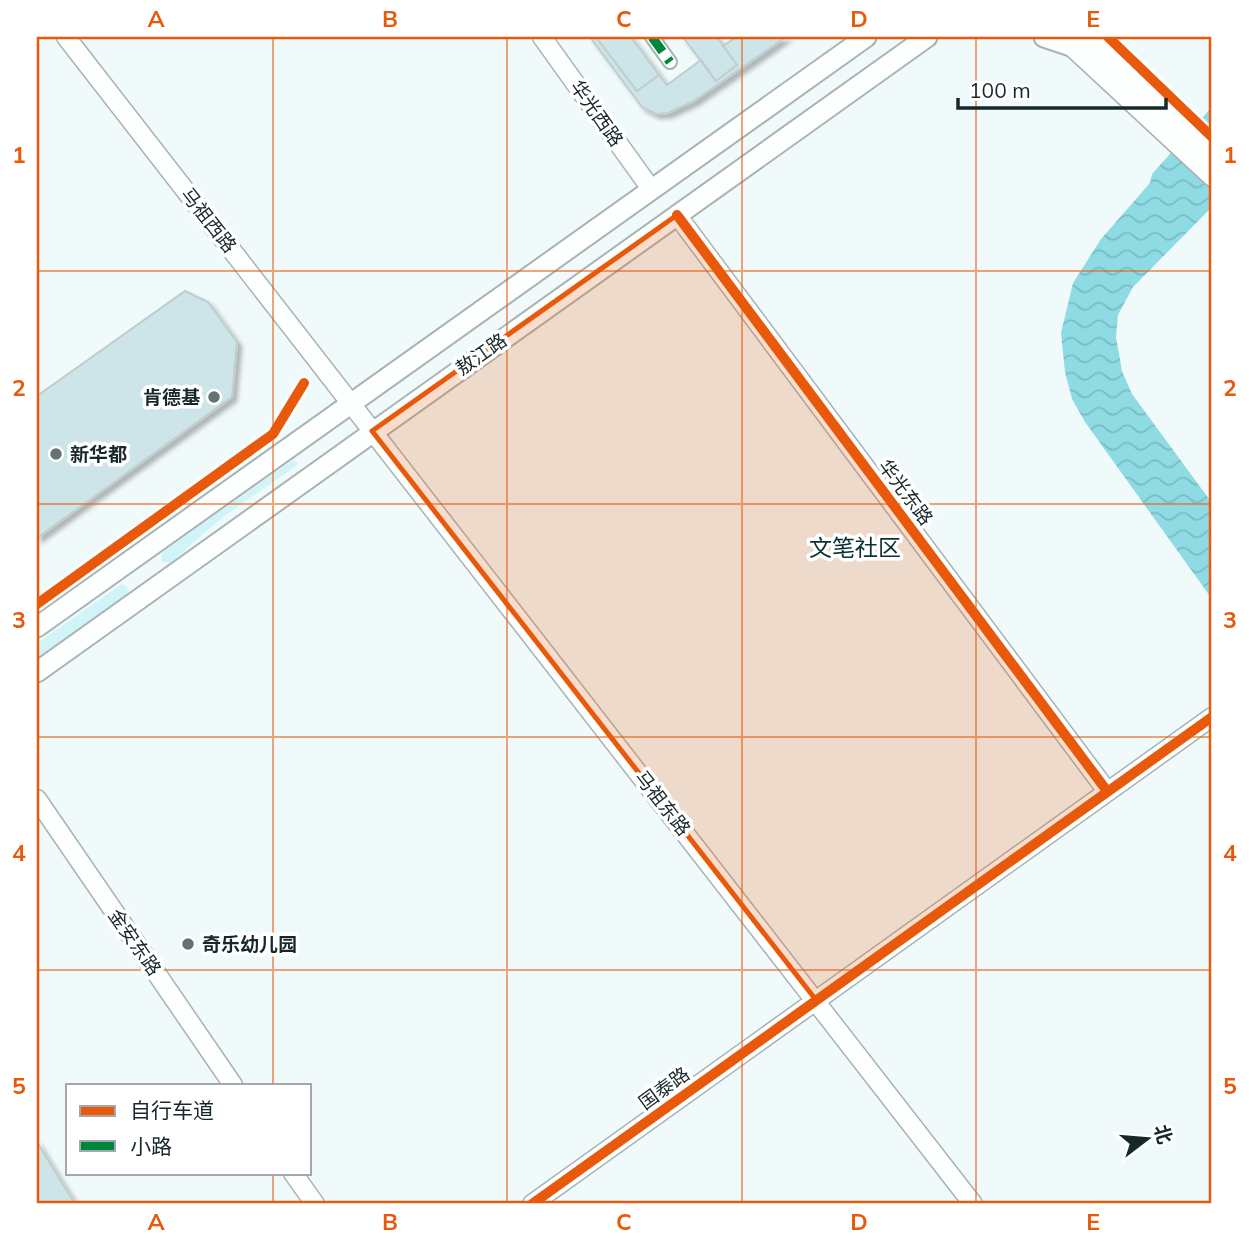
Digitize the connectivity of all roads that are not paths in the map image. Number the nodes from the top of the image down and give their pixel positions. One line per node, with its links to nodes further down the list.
1 (66, 37): 14 (street, 马祖西路)
2 (542, 37): 12 (street, 华光西路)
3 (652, 37): 8 (street)
4 (866, 37): 12 (main road, 敖江路)
5 (927, 37): 13 (main road, 敖江路)
6 (1044, 37): 7 (main road)
7 (1073, 40): 9 (street)
8 (670, 62)
9 (1182, 138): 10 (street); 11 (street)
10 (1212, 155)
11 (1212, 177)
12 (651, 189): 14 (main road, 敖江路)
13 (677, 215): 15 (main road, 敖江路); 19 (street, 华光东路)
14 (351, 404): 15 (street, 马祖东路); 16 (main road, 敖江路)
15 (372, 431): 17 (main road, 敖江路); 21 (street, 马祖东路)
16 (37, 627)
17 (37, 672)
18 (1212, 717): 19 (street, 国泰路)
19 (1107, 791): 21 (street, 国泰路)
20 (37, 799): 22 (street, 金安东路)
21 (816, 1000): 25 (street, 国泰路); 26 (street, 马祖东路)
22 (232, 1084)
23 (294, 1174): 24 (street)
24 (315, 1204)
25 (532, 1204)
26 (973, 1204)

